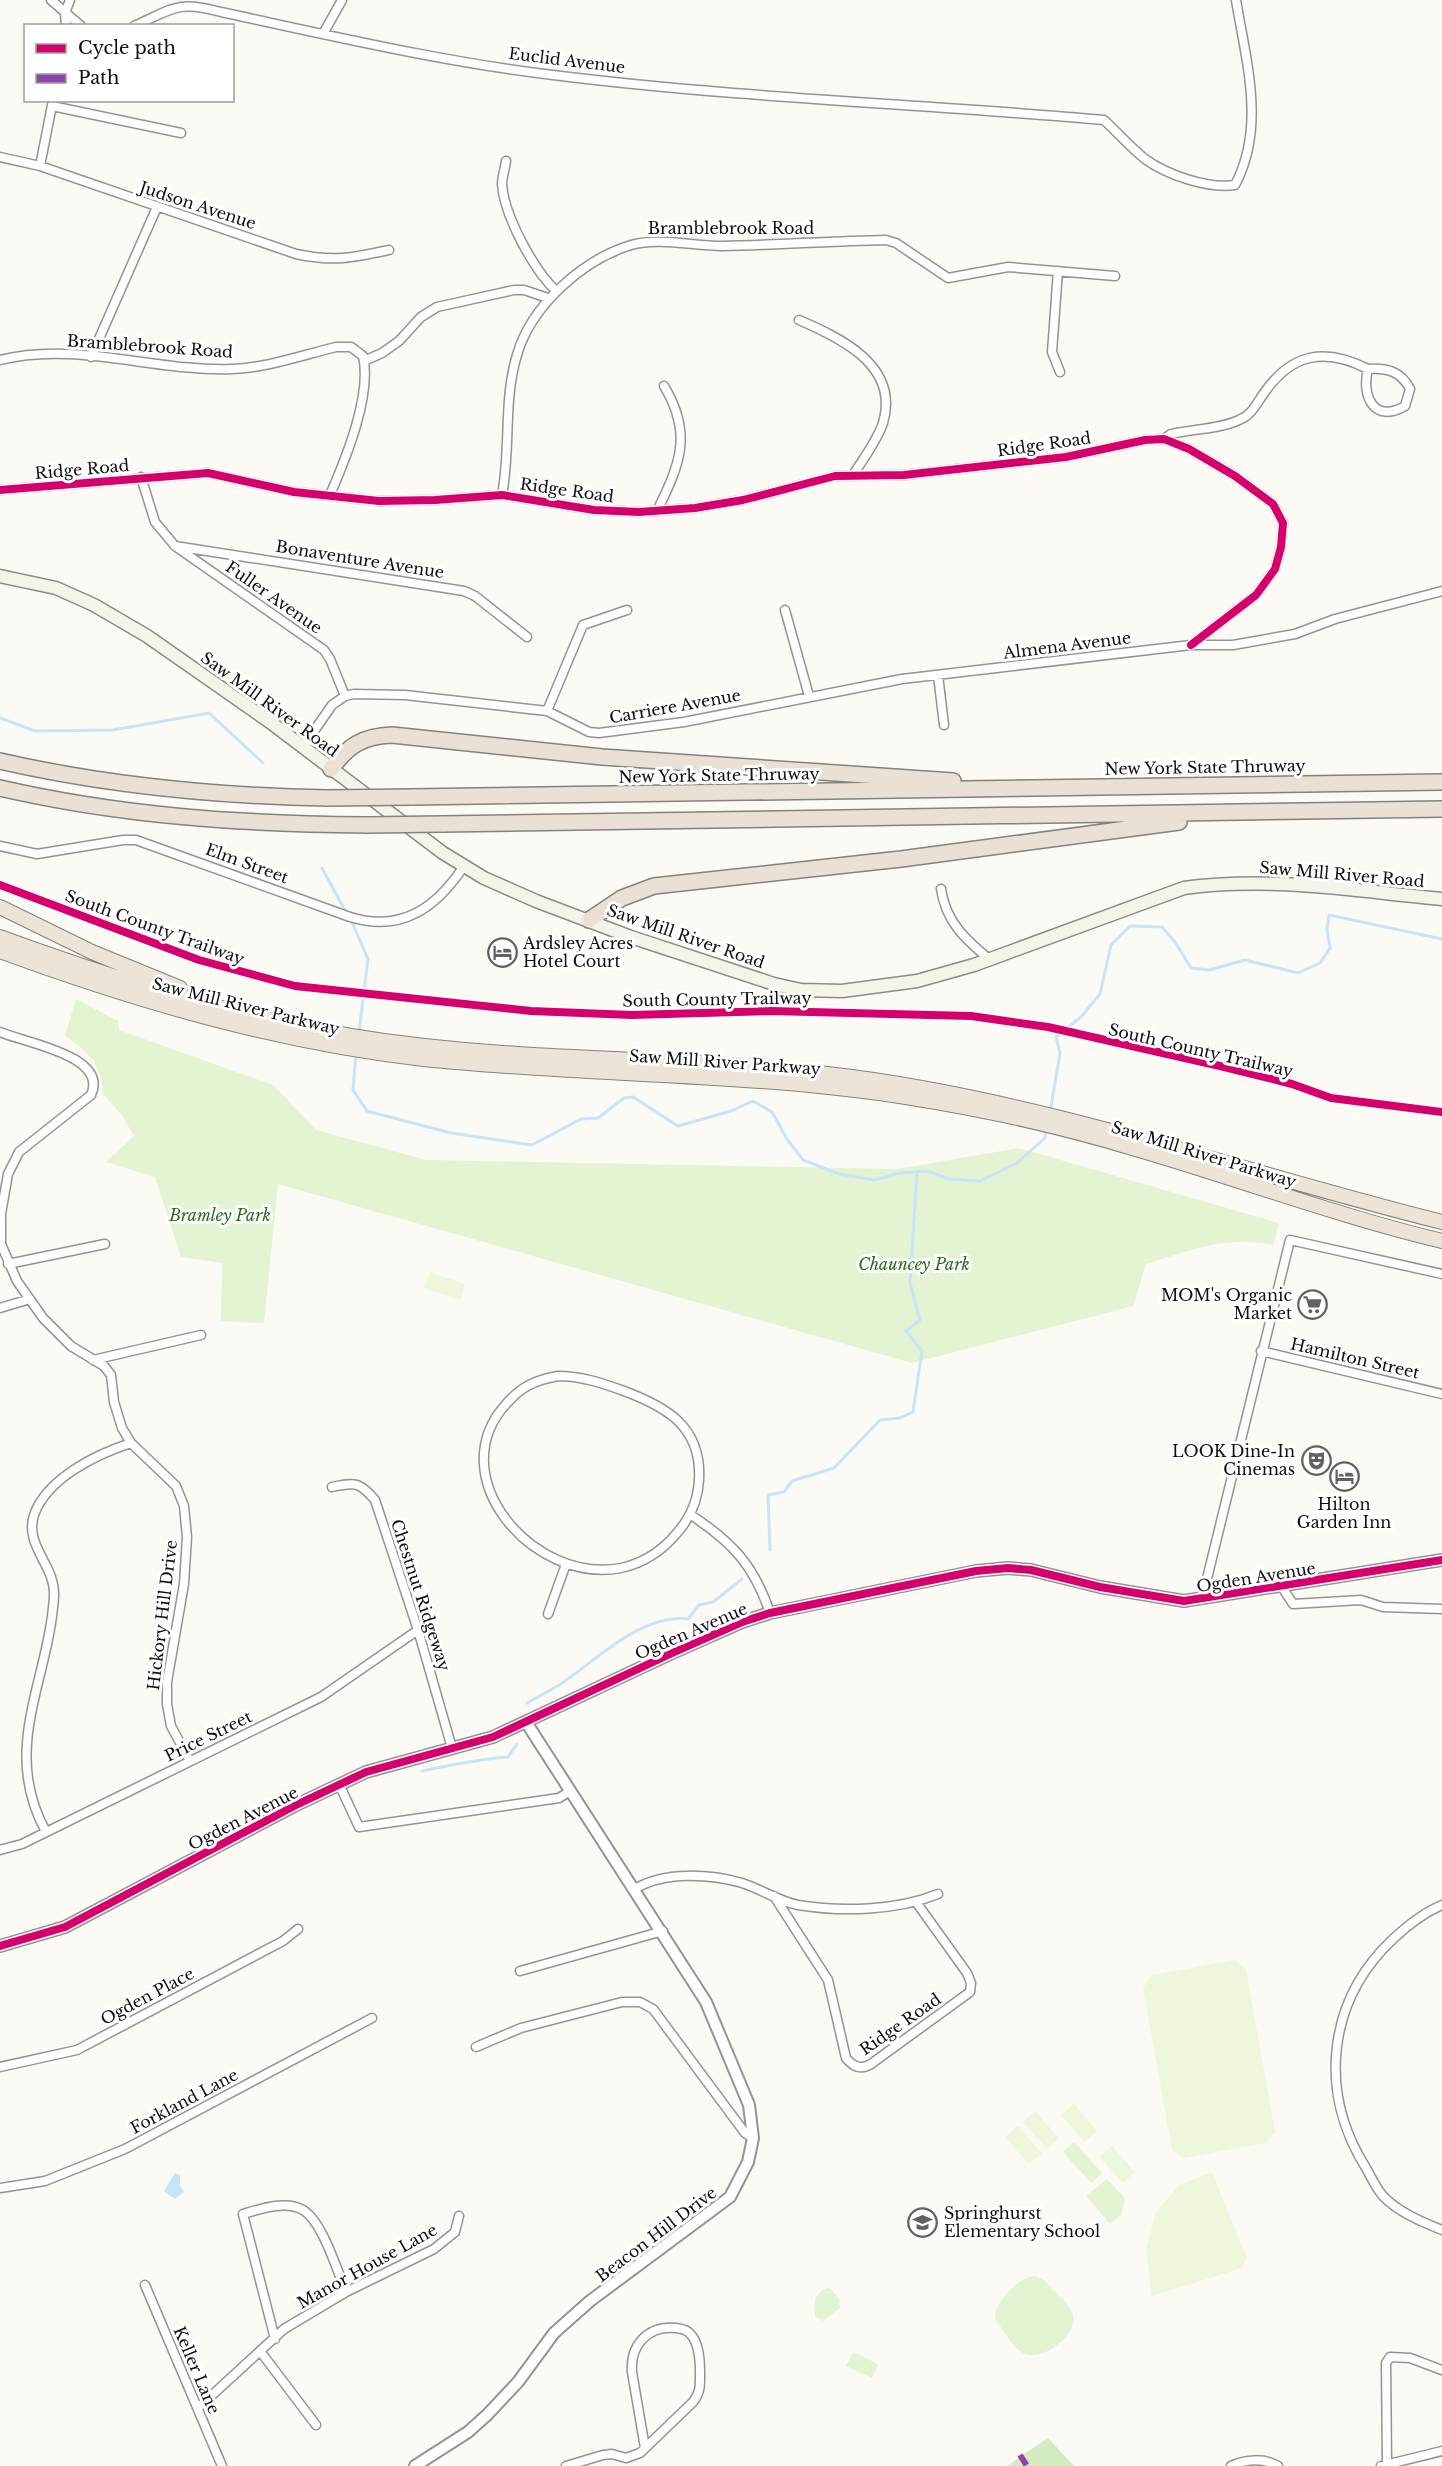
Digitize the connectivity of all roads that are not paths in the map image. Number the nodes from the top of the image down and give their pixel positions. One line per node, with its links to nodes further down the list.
1 (51, 0): 6 (street)
2 (70, 0): 6 (street)
3 (342, 0): 10 (street)
4 (1236, 0): 10 (street, Euclid Avenue)
5 (202, 3): 9 (street, Euclid Avenue); 10 (street, Euclid Avenue)
6 (65, 13): 7 (street); 8 (street)
7 (66, 24)
8 (79, 24)
9 (138, 24)
10 (323, 34)
11 (52, 103): 12 (street); 15 (street)
12 (181, 133)
13 (0, 157): 15 (street, Judson Avenue)
14 (506, 161): 20 (street)
15 (40, 166): 16 (street, Judson Avenue)
16 (157, 207): 17 (street, Judson Avenue); 23 (street)
17 (389, 250)
18 (1058, 271): 19 (street); 20 (street, Bramblebrook Road); 27 (street)
19 (1115, 276)
20 (556, 291): 21 (street, Bramblebrook Road)
21 (548, 298): 25 (street); 34 (street, Bramblebrook Road)
22 (799, 320): 30 (street)
23 (92, 357): 24 (street, Bramblebrook Road); 25 (street, Bramblebrook Road)
24 (0, 360)
25 (364, 361): 33 (street)
26 (1368, 369): 26 (street); 29 (street)
27 (1060, 372)
28 (664, 386): 35 (street)
29 (1164, 440): 30 (street, Ridge Road); 42 (street)
30 (853, 475): 35 (street, Ridge Road)
31 (141, 477): 32 (street, Ridge Road); 33 (street, Ridge Road); 36 (street, Fuller Avenue)
32 (0, 490)
33 (330, 495): 34 (street, Ridge Road)
34 (502, 495): 35 (street, Ridge Road)
35 (657, 511)
36 (175, 546): 41 (street, Bonaventure Avenue); 45 (street, Fuller Avenue)
37 (0, 576): 49 (main road, Saw Mill River Road)
38 (1442, 591): 42 (street, Almena Avenue)
39 (627, 610): 47 (street)
40 (785, 610): 46 (street)
41 (527, 637)
42 (1191, 645): 43 (street, Almena Avenue)
43 (938, 675): 44 (street, Almena Avenue); 48 (street)
44 (835, 691): 46 (street, Carriere Avenue)
45 (345, 696): 47 (street, Carriere Avenue); 49 (street)
46 (809, 696): 47 (street, Carriere Avenue)
47 (547, 711)
48 (944, 724)
49 (303, 747): 51 (main road, Saw Mill River Road)
50 (0, 761): 54 (highway, New York State Thruway, bridge)
51 (331, 769): 54 (highway); 58 (main road, Saw Mill River Road)
52 (1442, 782): 54 (highway, New York State Thruway)
53 (0, 788): 56 (highway, bridge)
54 (1031, 788)
55 (1442, 809): 56 (highway)
56 (1275, 812): 62 (highway)
57 (0, 846): 58 (street, Elm Street)
58 (464, 866): 62 (main road, Saw Mill River Road)
59 (941, 890): 65 (street)
60 (1442, 899): 65 (main road, Saw Mill River Road)
61 (0, 908): 66 (highway)
62 (590, 920): 65 (main road, Saw Mill River Road)
63 (0, 937): 66 (highway, Saw Mill River Parkway)
64 (0, 951): 68 (highway, Saw Mill River Parkway)
65 (989, 959)
66 (247, 1013): 68 (highway, Saw Mill River Parkway)
67 (0, 1032): 70 (street, Hickory Hill Drive)
68 (340, 1040): 69 (highway, Saw Mill River Parkway)
69 (1063, 1123): 71 (highway, Saw Mill River Parkway); 72 (highway, Saw Mill River Parkway)
70 (2, 1195): 74 (street, Hickory Hill Drive)
71 (1442, 1222)
72 (1442, 1241)
73 (105, 1244): 74 (street)
74 (8, 1264): 76 (street, Hickory Hill Drive)
75 (1442, 1274): 79 (street)
76 (30, 1299): 77 (street); 80 (street, Hickory Hill Drive)
77 (0, 1308)
78 (201, 1335): 80 (street)
79 (1261, 1351): 81 (street, Hamilton Street); 88 (street)
80 (93, 1360): 82 (street, Hickory Hill Drive)
81 (1442, 1394)
82 (131, 1443): 95 (street, Hickory Hill Drive); 98 (street)
83 (332, 1486): 92 (street, Chestnut Ridgeway)
84 (691, 1515): 86 (street); 86 (street); 90 (street)
85 (1442, 1560): 87 (street, Ogden Avenue)
86 (566, 1564): 91 (street)
87 (1282, 1587): 88 (street, Ogden Avenue); 89 (street)
88 (1202, 1599): 90 (street, Ogden Avenue)
89 (1442, 1609)
90 (770, 1613): 93 (street, Ogden Avenue)
91 (548, 1614)
92 (418, 1630): 94 (street, Chestnut Ridgeway); 95 (street, Price Street)
93 (526, 1722): 94 (street, Ogden Avenue); 97 (street, Beacon Hill Drive)
94 (452, 1748): 96 (street, Ogden Avenue)
95 (190, 1761): 98 (street, Price Street)
96 (339, 1784): 97 (street); 107 (street, Ogden Avenue)
97 (570, 1791): 100 (street, Beacon Hill Drive)
98 (46, 1832): 99 (street, Price Street)
99 (0, 1850)
100 (635, 1889): 102 (street); 106 (street, Beacon Hill Drive)
101 (938, 1894): 103 (street)
102 (774, 1896): 103 (street); 103 (street, Ridge Road)
103 (916, 1902)
104 (1442, 1905): 115 (street)
105 (298, 1929): 111 (street, Ogden Place)
106 (663, 1931): 108 (street); 112 (street, Beacon Hill Drive)
107 (0, 1946)
108 (520, 1971)
109 (372, 2018): 113 (street, Forkland Lane)
110 (476, 2047): 112 (street)
111 (0, 2067)
112 (753, 2138): 125 (street, Beacon Hill Drive)
113 (0, 2188)
114 (459, 2216): 117 (street, Manor House Lane)
115 (1442, 2230)
116 (145, 2285): 121 (street, Keller Lane)
117 (346, 2292): 118 (street, Manor House Lane); 118 (street)
118 (275, 2339): 119 (street, Manor House Lane)
119 (260, 2351): 121 (street, Manor House Lane); 122 (street)
120 (1442, 2370): 126 (street)
121 (198, 2408): 127 (street, Keller Lane)
122 (316, 2425)
123 (645, 2448): 123 (street); 128 (street)
124 (1442, 2451): 126 (street)
125 (418, 2465)
126 (1384, 2465)
127 (222, 2466)
128 (566, 2466)
129 (1231, 2466): 130 (street)
130 (1278, 2466)

